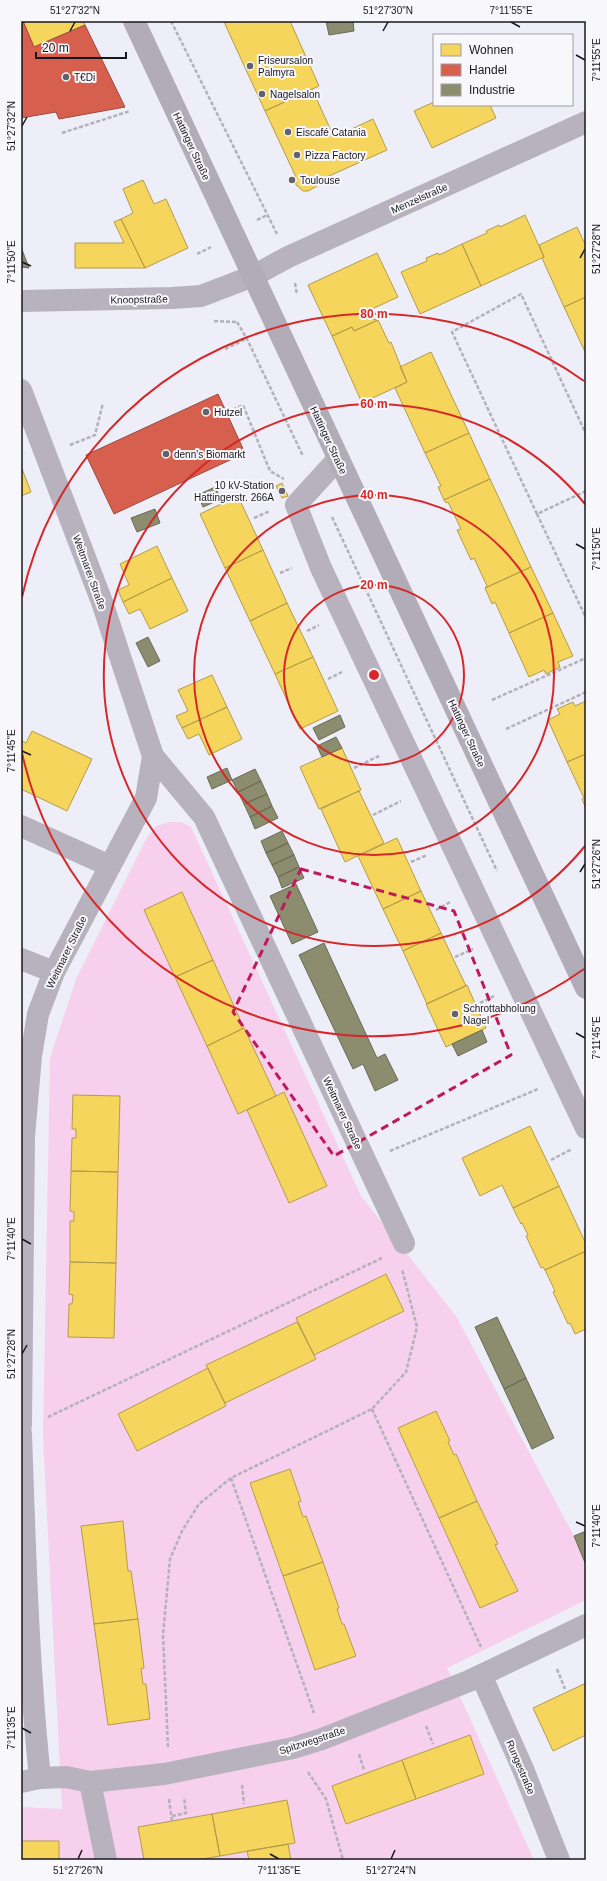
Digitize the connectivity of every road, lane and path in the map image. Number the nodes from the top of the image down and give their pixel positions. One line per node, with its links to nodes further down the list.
1 (134, 21): 11 (main road, Hattinger Straße)
2 (171, 21): 6 (path)
3 (130, 111): 5 (path)
4 (584, 129): 11 (street, Menzelstraße)
5 (62, 133)
6 (267, 215): 7 (path); 8 (path)
7 (258, 220)
8 (279, 238)
9 (210, 247): 10 (path)
10 (197, 254)
11 (253, 276): 12 (street, Knoopstraße); 22 (main road, Hattinger Straße)
12 (21, 301)
13 (208, 321): 15 (path)
14 (251, 337): 15 (path)
15 (247, 339): 16 (path); 23 (path)
16 (225, 349)
17 (21, 390): 21 (street, Weitmarer Straße)
18 (103, 403): 21 (path)
19 (227, 412): 25 (path)
20 (586, 434): 26 (path)
21 (46, 454): 32 (street, Weitmarer Straße)
22 (338, 459): 23 (street); 38 (main road, Hattinger Straße)
23 (316, 483): 25 (street); 35 (path)
24 (586, 491): 26 (path)
25 (296, 505): 39 (street)
26 (537, 514): 27 (path)
27 (586, 618)
28 (586, 658): 30 (path)
29 (586, 692): 31 (path)
30 (492, 700)
31 (506, 729)
32 (153, 756): 34 (street, Weitmarer Straße); 42 (street, Weitmarer Straße)
33 (21, 826): 34 (street)
34 (110, 866): 37 (street, Weitmarer Straße)
35 (499, 877)
36 (21, 960): 37 (street)
37 (54, 972): 46 (street, Weitmarer Straße)
38 (586, 988)
39 (563, 1079): 40 (street); 42 (path)
40 (582, 1136): 41 (path)
41 (551, 1160)
42 (365, 1161): 43 (street, Weitmarer Straße)
43 (404, 1243): 44 (path); 45 (path)
44 (372, 1409): 48 (path); 50 (path)
45 (47, 1417)
46 (21, 1425)
47 (21, 1433): 54 (street)
48 (231, 1478): 51 (path); 53 (path)
49 (586, 1625): 50 (street, Spitzwegstraße)
50 (486, 1673): 51 (street, Spitzwegstraße); 60 (street, Rungestraße)
51 (322, 1739): 52 (street, Spitzwegstraße)
52 (293, 1748): 53 (street, Spitzwegstraße); 59 (path)
53 (169, 1774): 55 (street, Spitzwegstraße)
54 (31, 1780): 55 (street, Spitzwegstraße)
55 (90, 1782): 58 (street)
56 (169, 1801): 57 (path)
57 (172, 1821)
58 (106, 1860)
59 (343, 1860)
60 (559, 1860)

